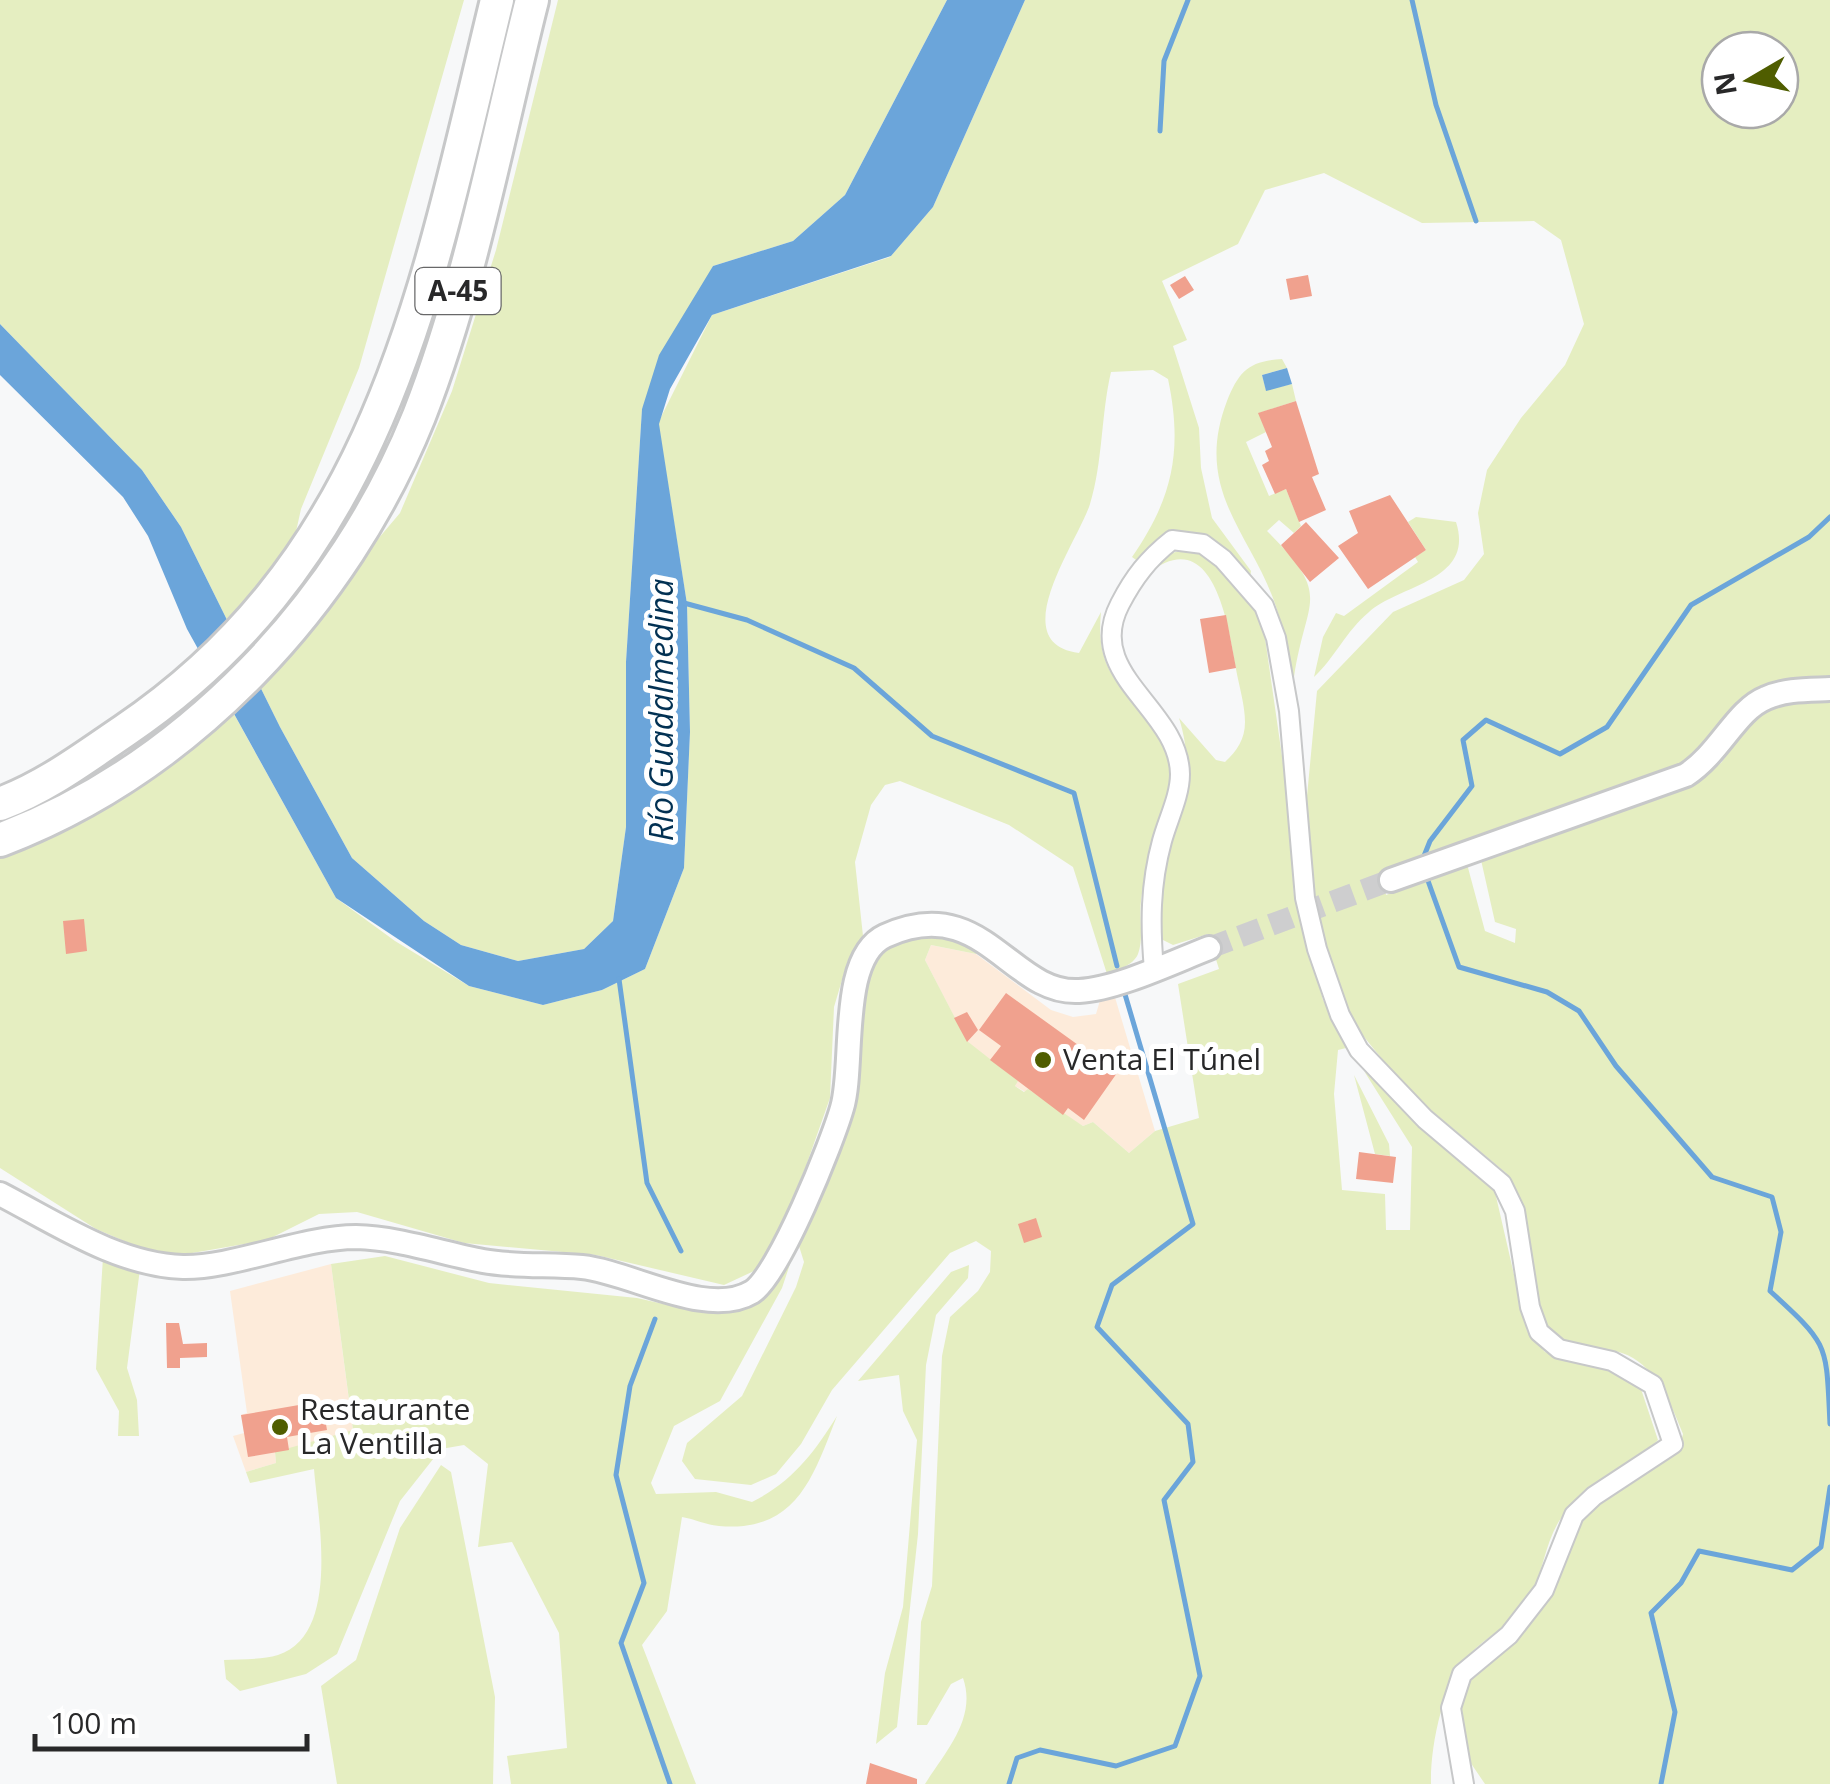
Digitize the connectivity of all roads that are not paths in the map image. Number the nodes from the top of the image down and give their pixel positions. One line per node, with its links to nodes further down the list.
1 (497, 0): 3 (highway, A-45)
2 (532, 0): 3 (highway, A-45)
3 (324, 556): 5 (highway, A-45); 6 (highway, A-45)
4 (1830, 689): 7 (street)
5 (0, 804)
6 (0, 840)
7 (1391, 880)
8 (1209, 948): 9 (street)
9 (1154, 970): 10 (street); 11 (street)
10 (0, 1194)
11 (1464, 1784)

